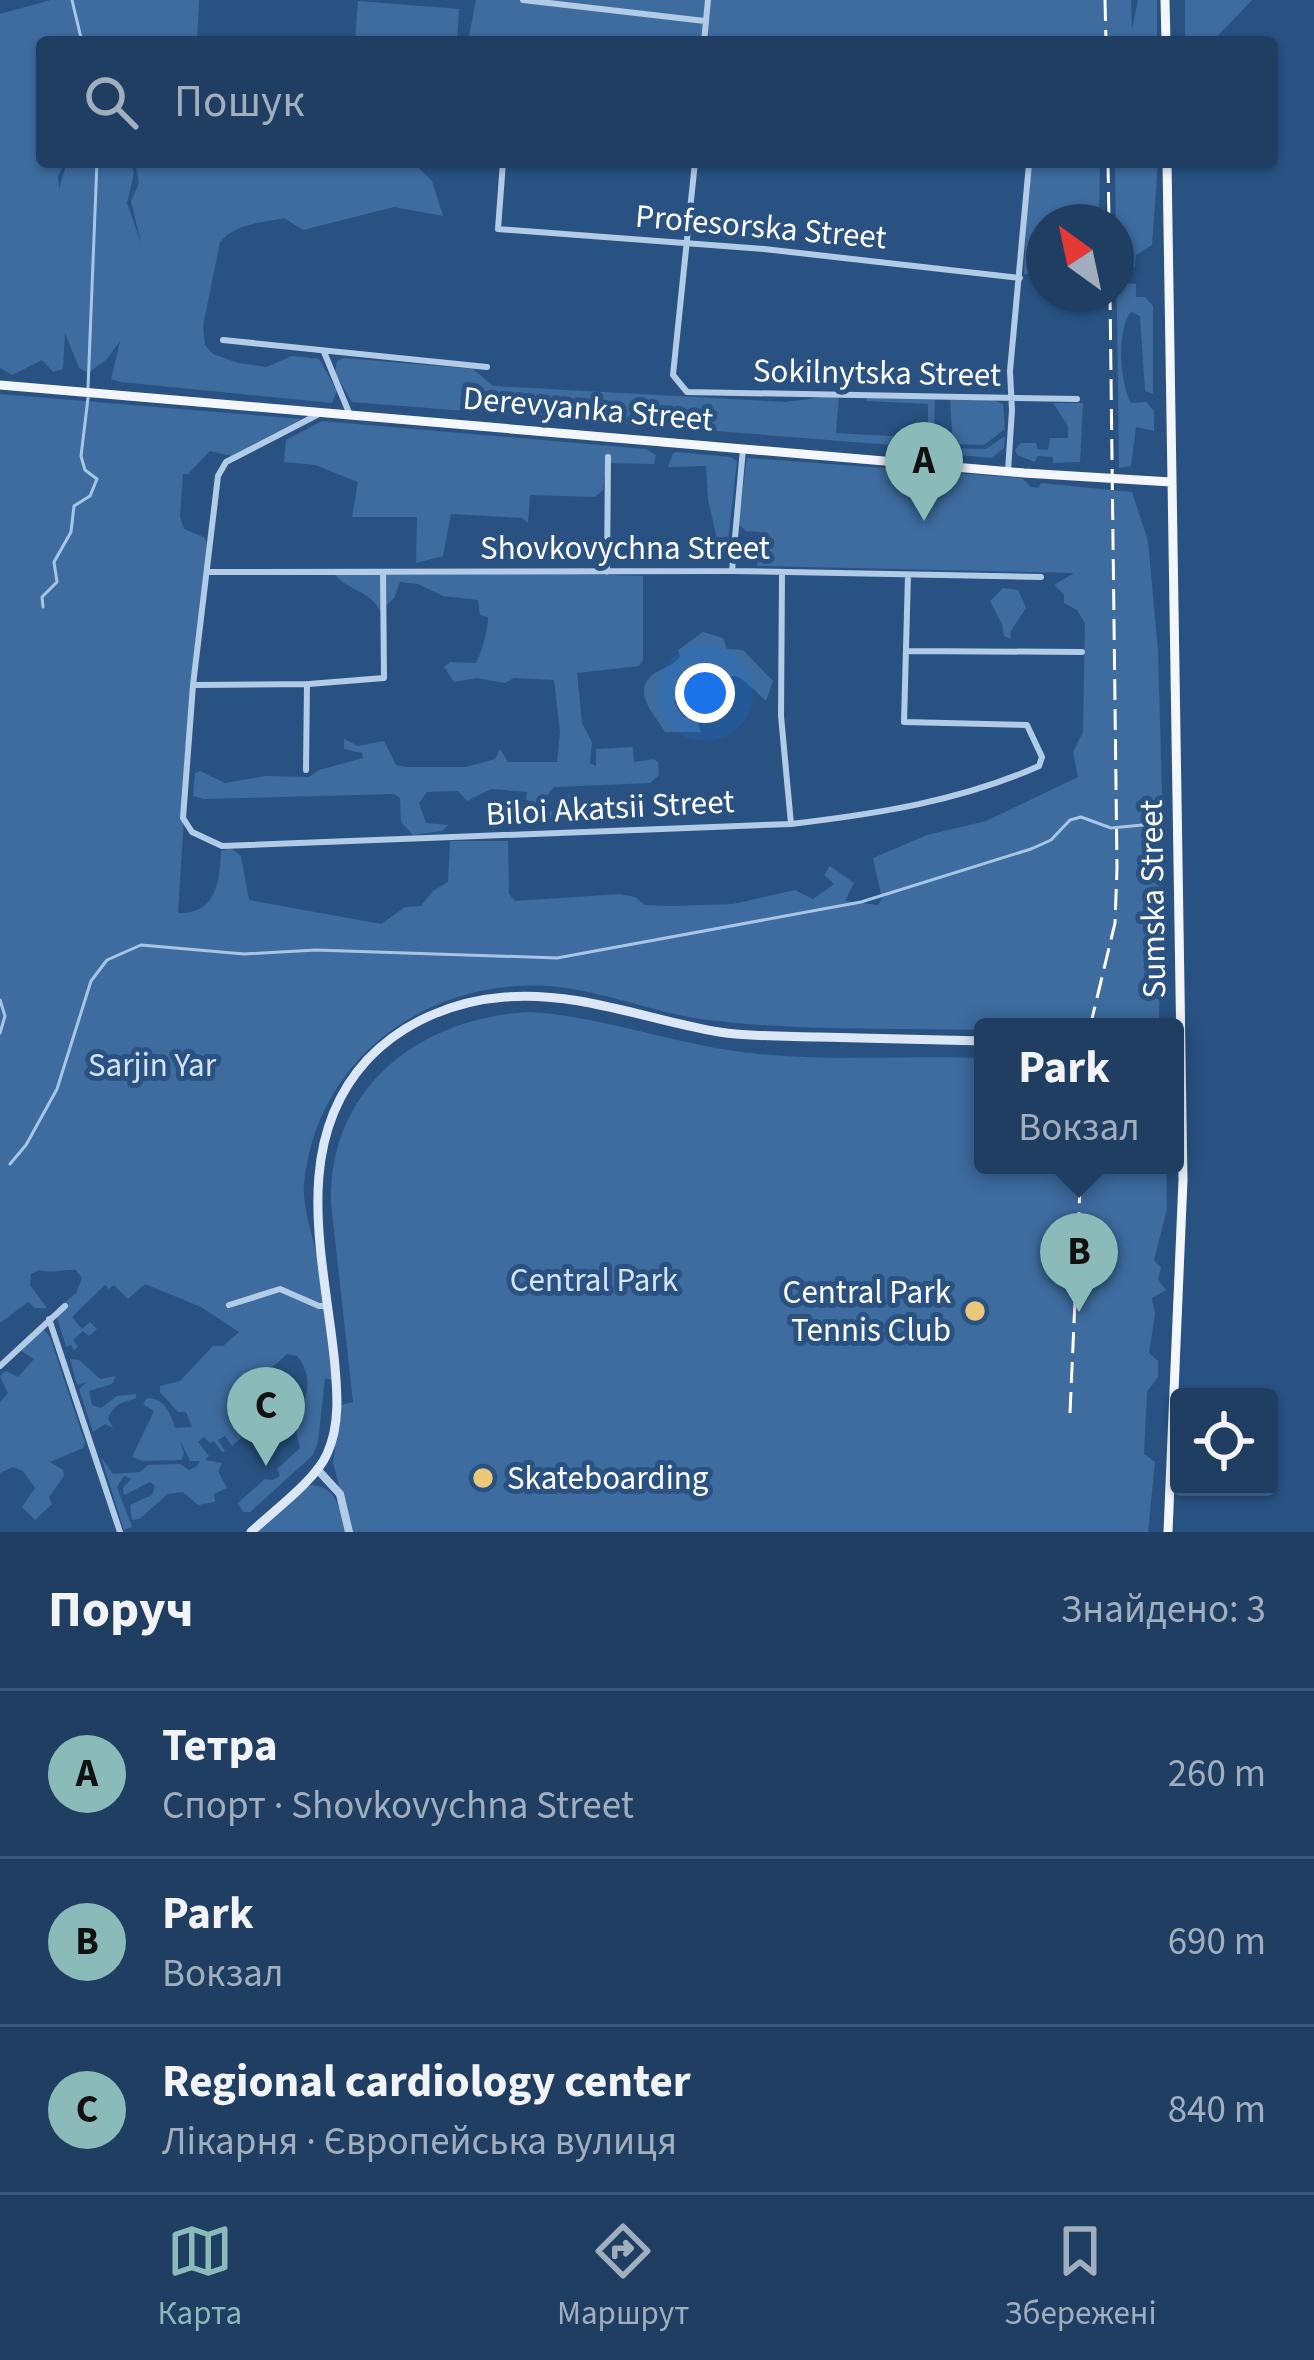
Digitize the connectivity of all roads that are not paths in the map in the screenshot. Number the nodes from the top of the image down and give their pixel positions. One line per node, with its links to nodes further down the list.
1 (523, 0): 4 (street)
2 (708, 0): 4 (street)
3 (1165, 0): 6 (main road)
4 (705, 20): 5 (street)
5 (704, 36)
6 (1166, 36)
7 (503, 168): 11 (street, Profesorska Street)
8 (693, 168): 11 (street)
9 (1030, 168): 12 (street)
10 (1167, 168): 24 (main road, Sumska Street)
11 (684, 244): 12 (street, Profesorska Street); 17 (street, Sokilnytska Street)
12 (1020, 278): 17 (street)
13 (223, 340): 14 (street)
14 (324, 352): 15 (street); 20 (street)
15 (487, 367)
16 (5, 386): 19 (main road, Derevyanka Street)
17 (1012, 399): 18 (street, Sokilnytska Street); 23 (street)
18 (1077, 399)
19 (320, 413): 20 (main road, Derevyanka Street); 27 (street)
20 (351, 416): 21 (main road, Derevyanka Street)
21 (743, 448): 23 (main road, Derevyanka Street); 26 (street)
22 (608, 457): 28 (street)
23 (1008, 471): 24 (main road, Derevyanka Street)
24 (1172, 482): 38 (main road, Sumska Street)
25 (383, 571): 27 (street, Shovkovychna Street); 28 (street, Shovkovychna Street); 34 (street)
26 (732, 571): 28 (street, Shovkovychna Street); 29 (street, Shovkovychna Street)
27 (208, 572): 35 (street)
28 (607, 572)
29 (782, 573): 30 (street, Shovkovychna Street); 37 (street)
30 (908, 575): 31 (street, Shovkovychna Street); 32 (street)
31 (1041, 577)
32 (908, 651): 33 (street); 37 (street, Biloi Akatsii Street)
33 (1082, 652)
34 (307, 684): 35 (street); 36 (street)
35 (194, 685): 37 (street, Biloi Akatsii Street)
36 (306, 770)
37 (791, 824)
38 (1178, 1018)
39 (974, 1041): 43 (main road)
40 (1179, 1174): 50 (main road, Sumska Street)
41 (229, 1305): 43 (street)
42 (64, 1306): 44 (street)
43 (328, 1306): 46 (main road)
44 (49, 1319): 45 (street); 47 (street)
45 (0, 1366)
46 (316, 1469): 48 (main road); 49 (street)
47 (120, 1532)
48 (250, 1532)
49 (349, 1532)
50 (1168, 1532)

